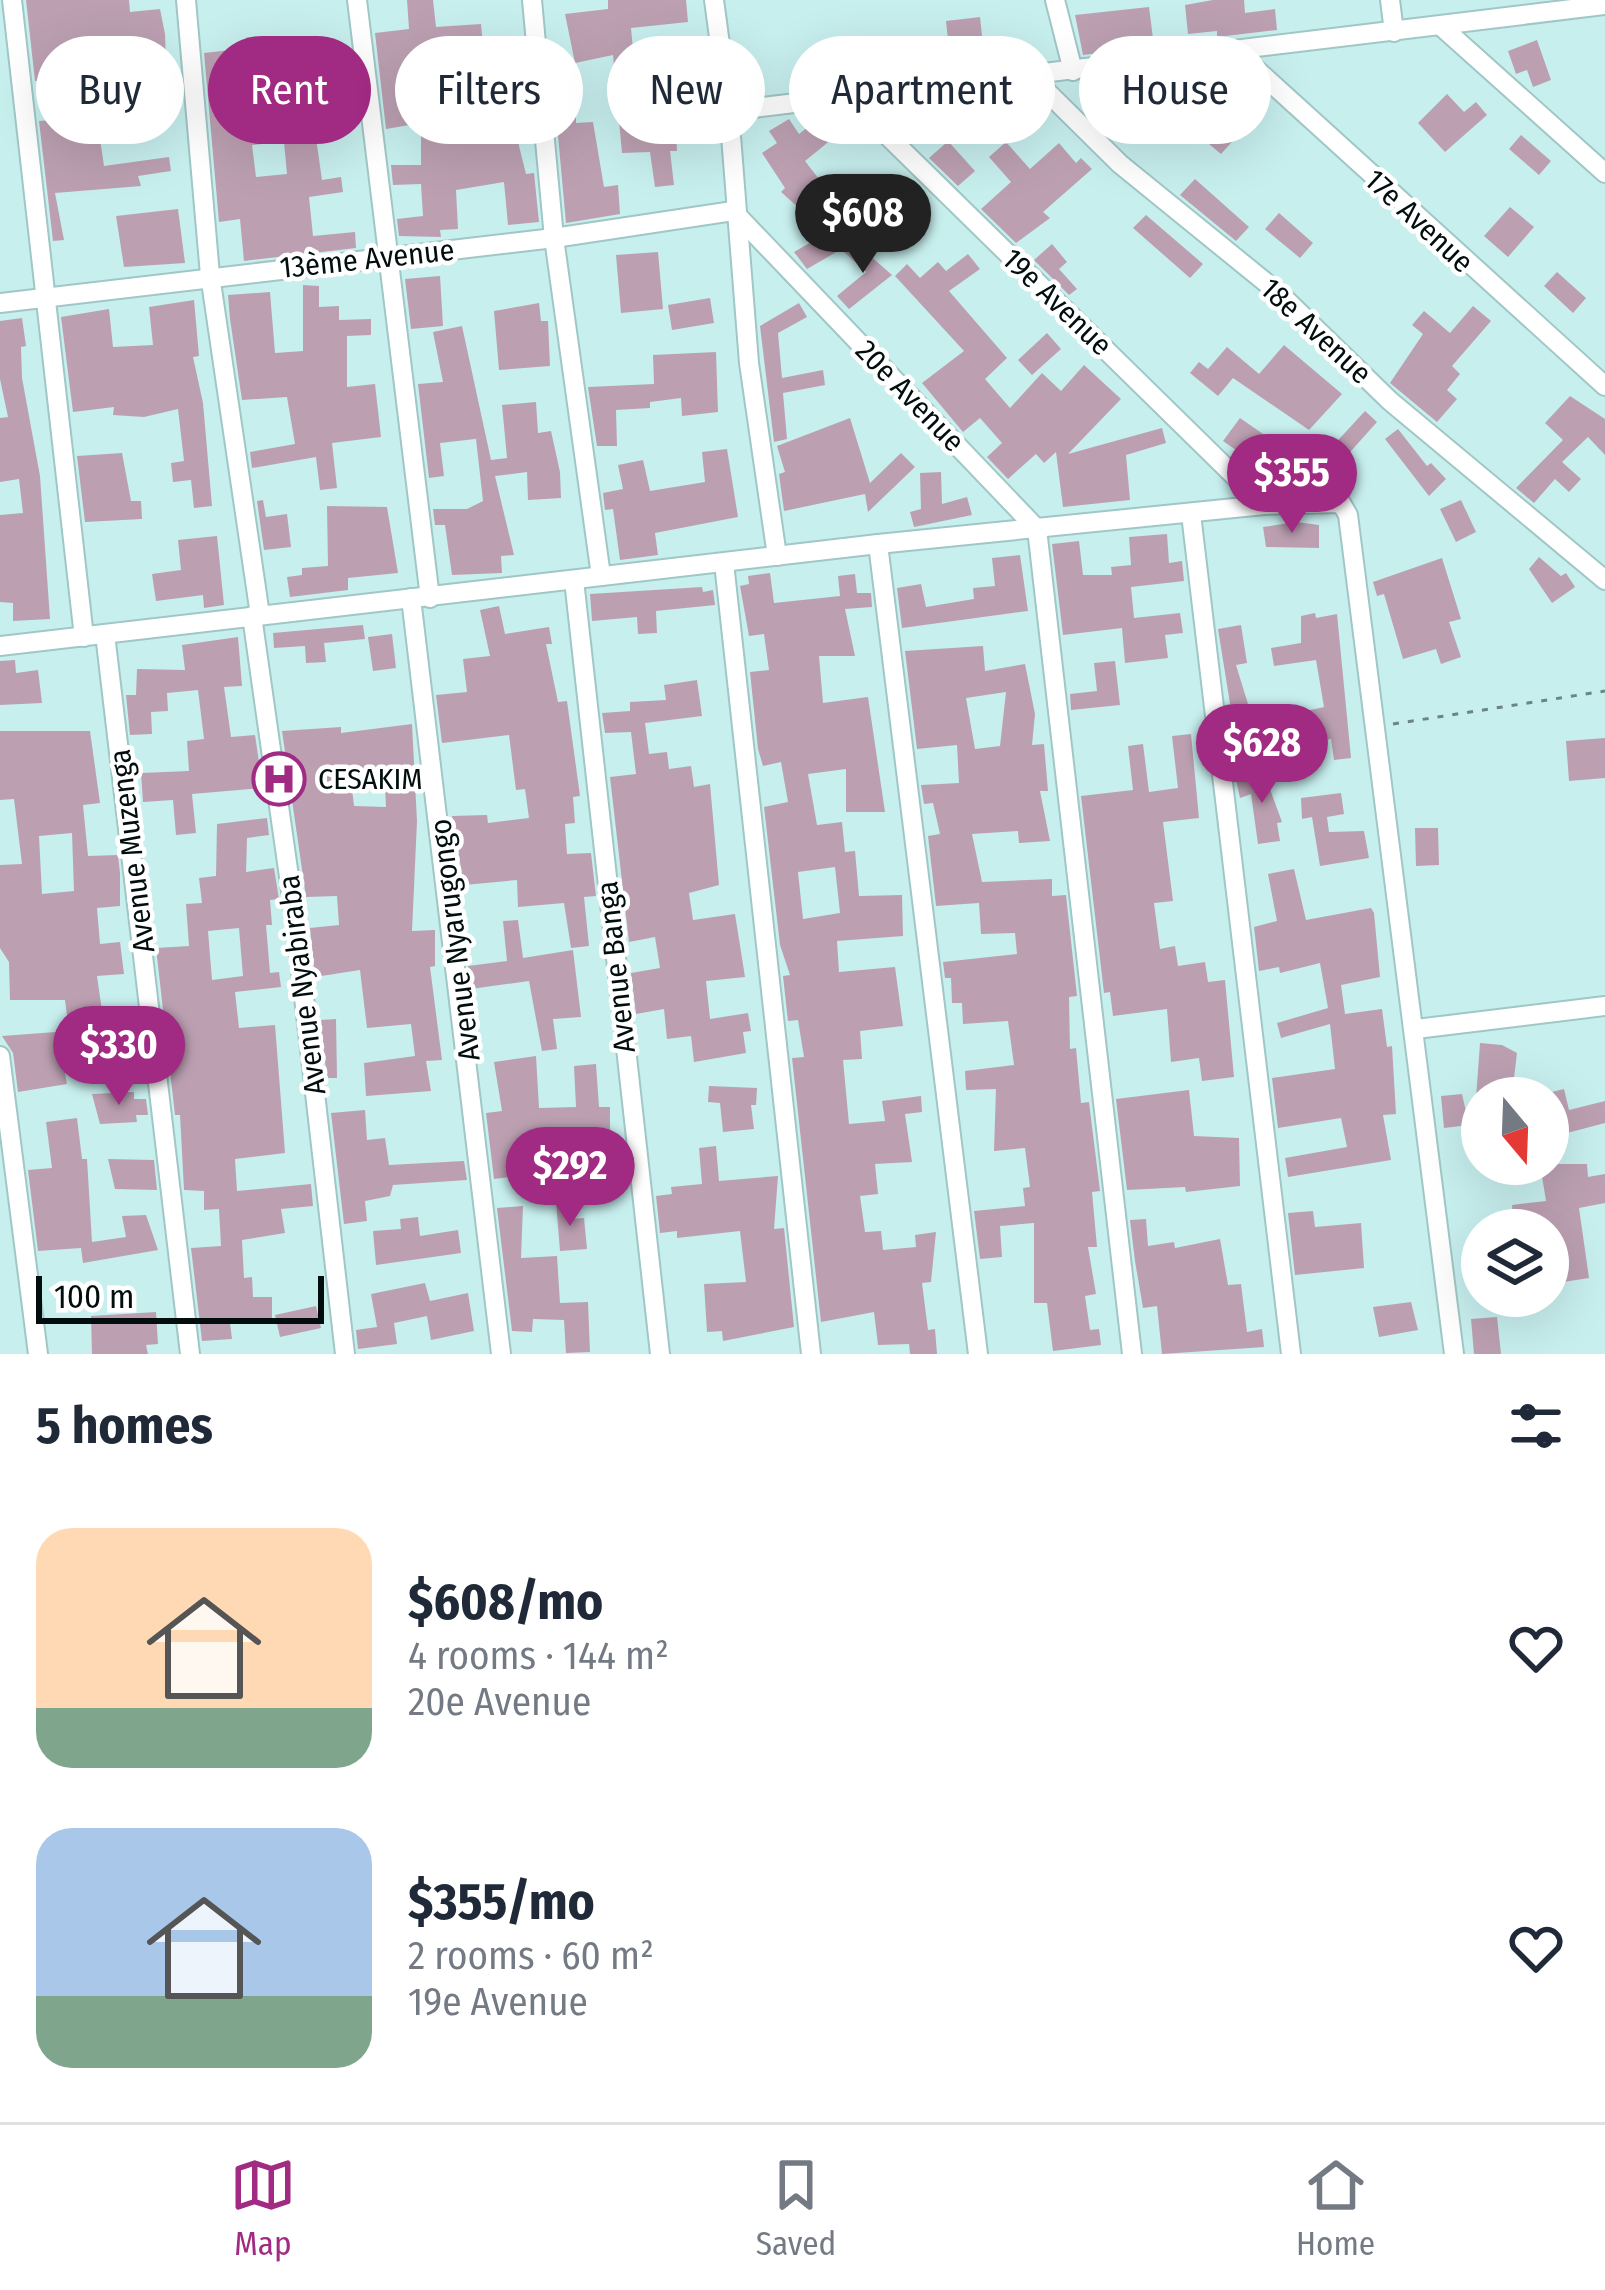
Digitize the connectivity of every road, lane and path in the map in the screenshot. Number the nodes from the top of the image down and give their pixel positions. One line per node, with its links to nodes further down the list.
1 (12, 0): 17 (street)
2 (186, 0): 26 (street, Avenue Nyabiraba)
3 (357, 0): 25 (street, Avenue Nyarugongo)
4 (532, 0): 24 (street)
5 (714, 0): 11 (street)
6 (1055, 0): 14 (street)
7 (1390, 0): 10 (street)
8 (1605, 5): 9 (street)
9 (1442, 27): 10 (street); 22 (street)
10 (1394, 32): 12 (street)
11 (719, 36)
12 (1271, 48)
13 (1079, 70): 14 (street)
14 (1073, 71): 15 (street)
15 (1055, 74)
16 (1271, 83): 29 (street, 17e Avenue)
17 (23, 97): 18 (street); 27 (street)
18 (0, 99)
19 (1055, 100): 38 (street, 18e Avenue)
20 (730, 144): 23 (street)
21 (896, 144): 30 (street, 19e Avenue)
22 (1605, 173)
23 (733, 211): 24 (street, 13ème Avenue); 32 (street, 20e Avenue); 34 (street)
24 (554, 238): 25 (street, 13ème Avenue); 36 (street)
25 (389, 257): 26 (street, 13ème Avenue); 39 (street, Avenue Nyarugongo)
26 (211, 275): 27 (street, 13ème Avenue); 40 (street, Avenue Nyabiraba)
27 (45, 296): 28 (street, 13ème Avenue); 42 (street)
28 (0, 303)
29 (1605, 386)
30 (1264, 505): 31 (street); 45 (street)
31 (1192, 514): 32 (street); 57 (street)
32 (1037, 529): 33 (street); 56 (street)
33 (878, 544): 34 (street); 55 (street)
34 (776, 556): 35 (street)
35 (724, 563): 36 (street); 54 (street)
36 (601, 576): 37 (street)
37 (574, 580): 39 (street); 53 (street, Avenue Banga)
38 (1605, 580)
39 (421, 598): 40 (street); 52 (street, Avenue Nyarugongo)
40 (256, 616): 41 (street); 51 (street, Avenue Nyabiraba)
41 (106, 634): 42 (street); 50 (street, Avenue Muzenga)
42 (84, 637): 43 (street)
43 (0, 646)
44 (1605, 691): 45 (path)
45 (1375, 726): 47 (street)
46 (1605, 1006): 47 (street)
47 (1416, 1029): 58 (street)
48 (0, 1055): 49 (street)
49 (38, 1354)
50 (190, 1354)
51 (345, 1354)
52 (501, 1354)
53 (660, 1354)
54 (811, 1354)
55 (978, 1354)
56 (1132, 1354)
57 (1291, 1354)
58 (1454, 1354)

